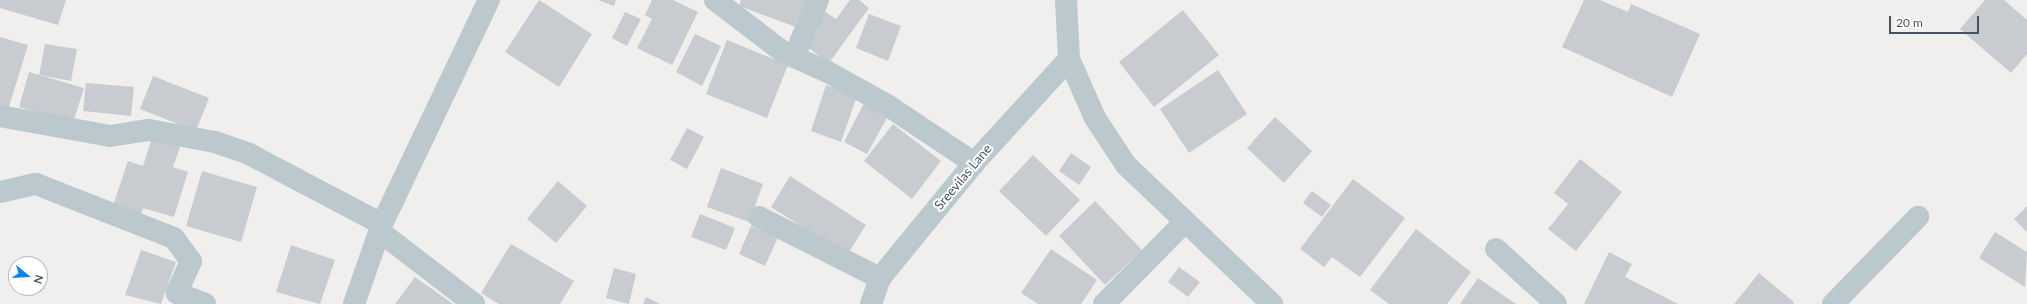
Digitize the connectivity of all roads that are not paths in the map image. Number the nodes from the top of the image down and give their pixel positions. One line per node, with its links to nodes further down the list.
1 (489, 0): 13 (street)
2 (818, 0): 5 (street)
3 (1066, 0): 6 (street)
4 (719, 1): 5 (street)
5 (794, 57): 8 (street)
6 (1070, 60): 8 (street, Sreevilas Lane); 12 (street)
7 (0, 116): 13 (street)
8 (974, 163): 15 (street, Sreevilas Lane)
9 (0, 192): 16 (street)
10 (759, 217): 15 (street)
11 (1918, 217): 23 (street)
12 (1184, 223): 20 (street); 21 (street)
13 (381, 227): 17 (street); 18 (street)
14 (1496, 249): 22 (street)
15 (880, 278): 19 (street, Sreevilas Lane)
16 (205, 304)
17 (354, 304)
18 (474, 304)
19 (871, 304)
20 (1104, 304)
21 (1272, 304)
22 (1556, 304)
23 (1833, 304)

